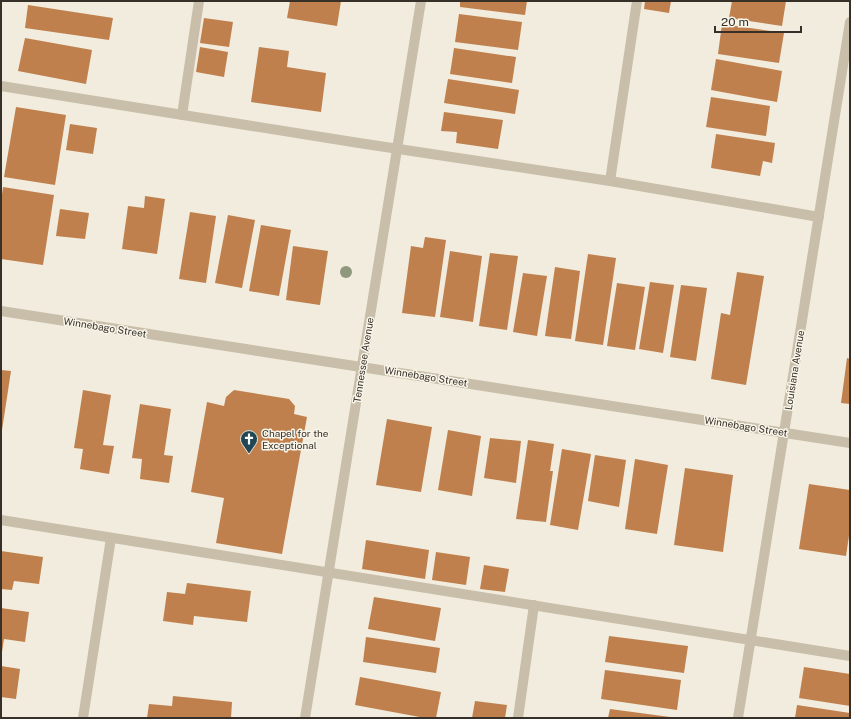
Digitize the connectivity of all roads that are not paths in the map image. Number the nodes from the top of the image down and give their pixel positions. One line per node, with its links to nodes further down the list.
1 (199, 1): 6 (street)
2 (421, 1): 7 (street, Tennessee Avenue)
3 (637, 1): 8 (street)
4 (850, 22): 9 (street, Louisiana Avenue)
5 (1, 86): 6 (street)
6 (182, 115): 7 (street)
7 (397, 149): 8 (street); 11 (street, Tennessee Avenue)
8 (610, 181): 9 (street)
9 (819, 217): 12 (street, Louisiana Avenue)
10 (1, 311): 11 (street, Winnebago Street)
11 (362, 366): 12 (street, Winnebago Street); 16 (street, Tennessee Avenue)
12 (784, 432): 13 (street, Winnebago Street); 18 (street, Louisiana Avenue)
13 (850, 443)
14 (1, 520): 15 (street)
15 (111, 538): 16 (street); 20 (street)
16 (329, 572): 17 (street); 21 (street, Tennessee Avenue)
17 (534, 605): 18 (street); 22 (street)
18 (751, 640): 19 (street); 23 (street, Louisiana Avenue)
19 (850, 656)
20 (83, 718)
21 (305, 718)
22 (518, 718)
23 (738, 718)

